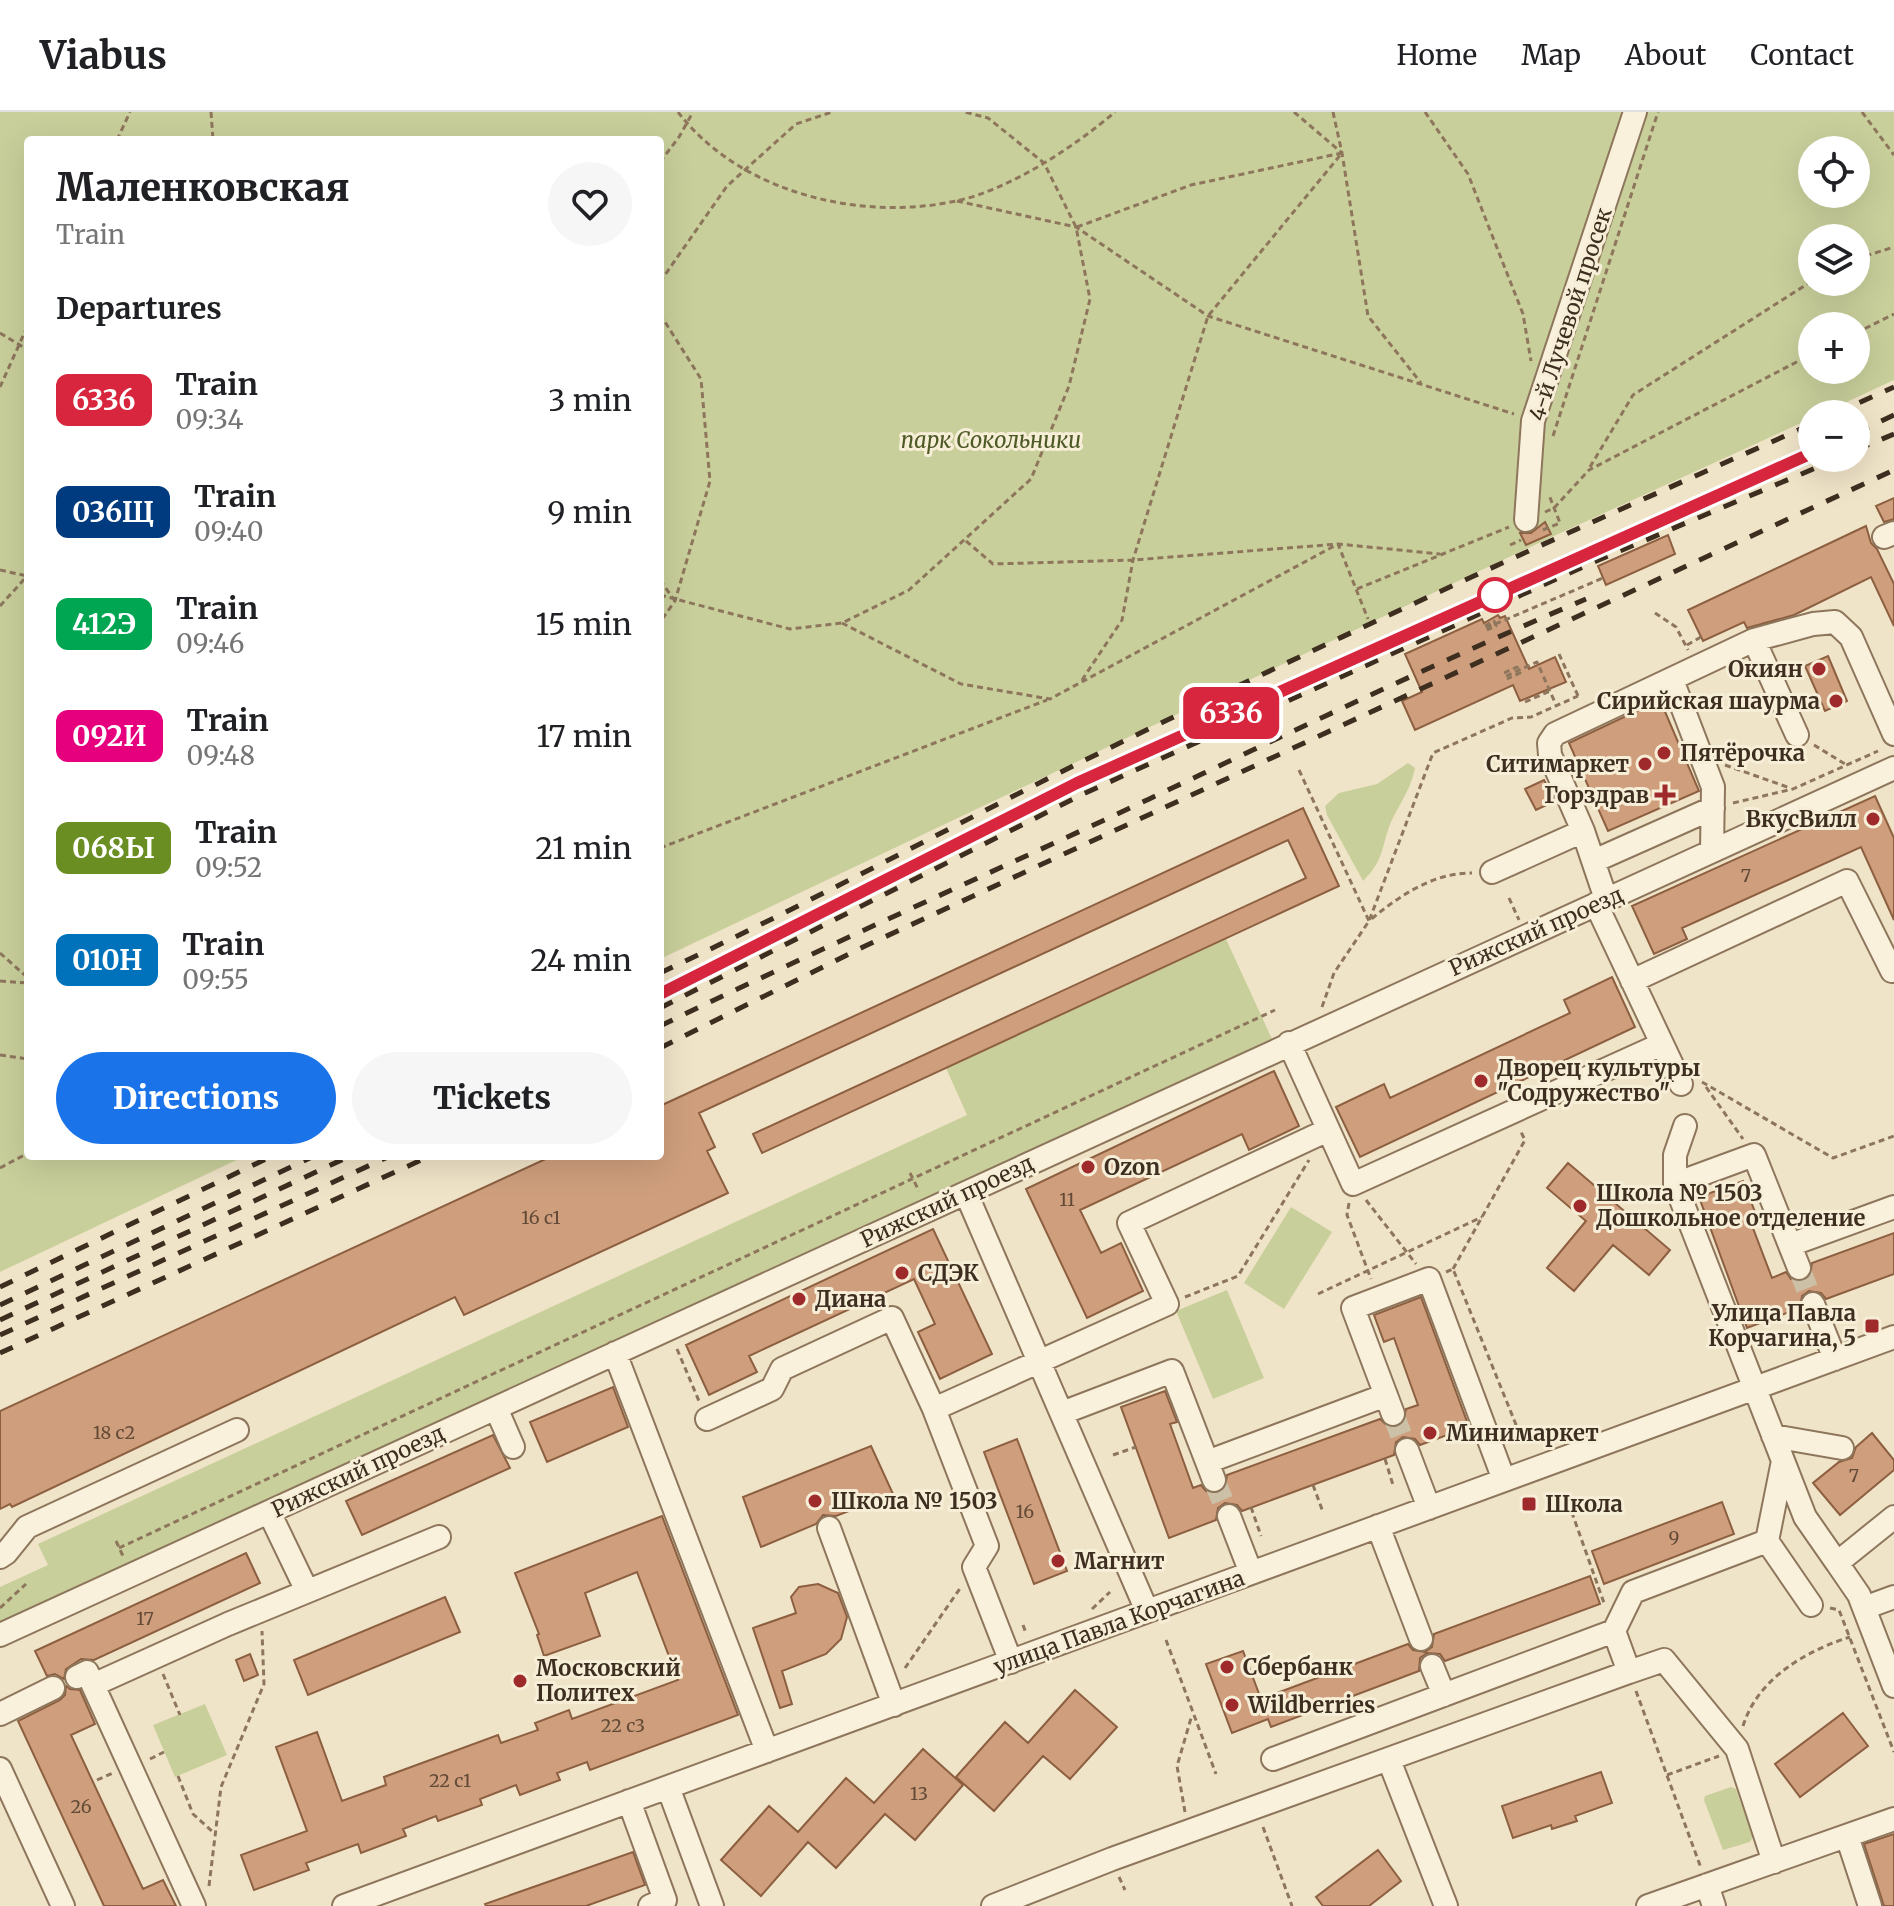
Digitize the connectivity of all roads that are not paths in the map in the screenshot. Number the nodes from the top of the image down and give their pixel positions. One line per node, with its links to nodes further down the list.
1 (1635, 112): 2 (street, 4-й Лучевой просек)
2 (1526, 520)
3 (1754, 640): 4 (street); 5 (street); 6 (street)
4 (1672, 680): 8 (street); 9 (street)
5 (1894, 734)
6 (1797, 735)
7 (1894, 768): 10 (street, Рижский проезд)
8 (1713, 808): 10 (street); 11 (street)
9 (1583, 831): 11 (street); 12 (street)
10 (1712, 850): 13 (street, Рижский проезд)
11 (1594, 861): 13 (street)
12 (1492, 872)
13 (1601, 901): 15 (street); 16 (street, Рижский проезд)
14 (1894, 970): 15 (street)
15 (1632, 981): 17 (street)
16 (1289, 1043): 20 (street); 22 (street, Рижский проезд)
17 (1662, 1044): 18 (street); 20 (street)
18 (1692, 1080)
19 (1685, 1126): 21 (street)
20 (1328, 1130): 30 (street)
21 (1675, 1184): 24 (street); 31 (street)
22 (966, 1193): 28 (street, Рижский проезд); 30 (street)
23 (1894, 1207): 24 (street)
24 (1790, 1245): 25 (street)
25 (1799, 1268)
26 (1813, 1304): 29 (street)
27 (1894, 1337): 29 (street, улица Павла Корчагина)
28 (615, 1353): 32 (street, Рижский проезд); 70 (street)
29 (1835, 1359): 31 (street, улица Павла Корчагина)
30 (1039, 1362): 33 (street); 34 (street)
31 (1755, 1389): 37 (street); 42 (street, улица Павла Корчагина)
32 (496, 1408): 38 (street); 44 (street, Рижский проезд)
33 (934, 1409): 35 (street); 62 (street)
34 (1062, 1413): 42 (street); 58 (street)
35 (707, 1419)
36 (237, 1430): 51 (street)
37 (1773, 1436): 39 (street); 41 (street)
38 (513, 1447)
39 (1842, 1448)
40 (1407, 1450): 43 (street)
41 (1783, 1461): 50 (street); 52 (street)
42 (1504, 1480): 43 (street, улица Павла Корчагина)
43 (1429, 1508): 47 (street, улица Павла Корчагина)
44 (269, 1512): 54 (street); 60 (street, Рижский проезд)
45 (1229, 1516): 53 (street)
46 (1894, 1517): 52 (street)
47 (1378, 1526): 53 (street, улица Павла Корчагина); 61 (street)
48 (829, 1528): 68 (street)
49 (439, 1537): 54 (street)
50 (1767, 1541): 56 (street); 59 (street)
51 (0, 1557)
52 (1837, 1563): 57 (street)
53 (1251, 1573): 58 (street, улица Павла Корчагина)
54 (307, 1591): 80 (street)
55 (1894, 1597): 57 (street)
56 (1811, 1605)
57 (1864, 1608): 65 (street)
58 (1147, 1611): 62 (street, улица Павла Корчагина)
59 (1614, 1631): 64 (street); 67 (street)
60 (0, 1635)
61 (1421, 1639)
62 (1011, 1662): 68 (street, улица Павла Корчагина)
63 (1432, 1666): 67 (street)
64 (1629, 1672): 72 (street); 78 (street)
65 (1894, 1686)
66 (53, 1688): 69 (street)
67 (1444, 1695): 71 (street)
68 (894, 1705): 70 (street, улица Павла Корчагина)
69 (0, 1714)
70 (767, 1751): 74 (street, улица Павла Корчагина)
71 (1273, 1759)
72 (1389, 1760): 85 (street); 86 (street)
73 (0, 1769): 81 (street)
74 (668, 1787): 75 (street, улица Павла Корчагина); 84 (street)
75 (629, 1801): 82 (street, улица Павла Корчагина); 83 (street)
76 (1894, 1819): 77 (street)
77 (1847, 1836): 78 (street); 88 (street)
78 (1774, 1862): 79 (street)
79 (1711, 1895): 87 (street)
80 (201, 1899)
81 (63, 1906)
82 (344, 1906)
83 (650, 1906)
84 (712, 1906)
85 (993, 1906)
86 (1446, 1906)
87 (1648, 1906)
88 (1870, 1906)

